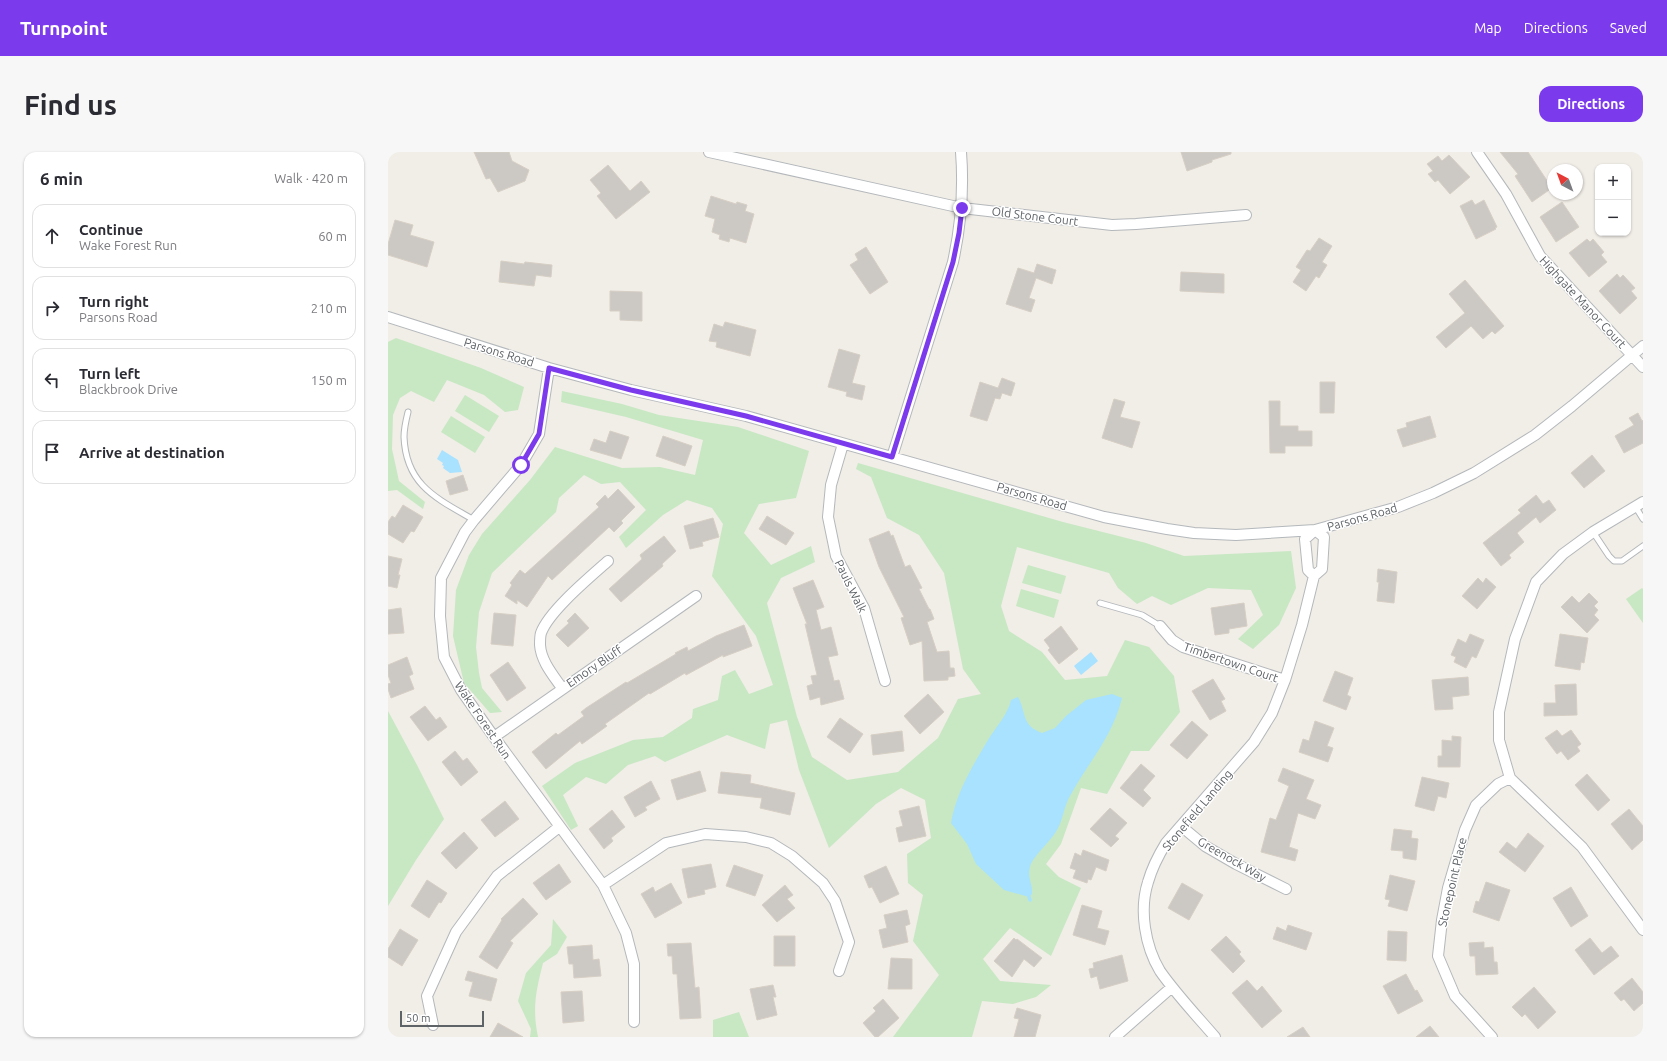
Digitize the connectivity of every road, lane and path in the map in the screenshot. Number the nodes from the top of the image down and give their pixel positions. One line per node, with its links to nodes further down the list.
1 (710, 152): 4 (street, Old Stone Court)
2 (961, 152): 4 (street)
3 (1477, 152): 8 (street, Highgate Manor Court)
4 (962, 208): 5 (street, Old Stone Court); 13 (street)
5 (1246, 215)
6 (388, 317): 10 (street, Parsons Road)
7 (1643, 346): 8 (street, Parsons Road)
8 (1633, 355): 9 (street, Highgate Manor Court); 17 (street, Parsons Road)
9 (1643, 367)
10 (549, 368): 12 (street, Parsons Road); 16 (street, Wake Forest Run)
11 (408, 412): 16 (lane)
12 (843, 444): 13 (street, Parsons Road); 26 (street, Pauls Walk)
13 (892, 457): 17 (street, Parsons Road)
14 (1639, 503): 15 (lane); 18 (street)
15 (1643, 519)
16 (474, 520): 28 (street, Wake Forest Run)
17 (1315, 530): 21 (street); 21 (street, Stonefield Landing)
18 (1593, 532): 19 (lane); 29 (street)
19 (1643, 546)
20 (608, 561): 27 (street)
21 (1314, 576): 25 (street, Stonefield Landing)
22 (696, 596): 27 (street, Emory Bluff)
23 (1100, 603): 24 (lane)
24 (1160, 626): 25 (street, Timbertown Court)
25 (1285, 680): 30 (street, Stonefield Landing)
26 (885, 681)
27 (562, 688): 28 (street, Emory Bluff)
28 (494, 737): 31 (street, Wake Forest Run)
29 (1510, 778): 34 (street); 41 (street, Stonepoint Place)
30 (1181, 826): 33 (street, Greenock Way); 36 (street, Stonefield Landing)
31 (560, 827): 32 (street, Wake Forest Run); 38 (street)
32 (603, 885): 35 (street); 37 (street, Wake Forest Run)
33 (1286, 889)
34 (1643, 930)
35 (839, 971)
36 (1172, 987): 39 (street); 40 (street, Stonefield Landing)
37 (634, 1022)
38 (433, 1025)
39 (1115, 1037)
40 (1215, 1037)
41 (1492, 1037)

